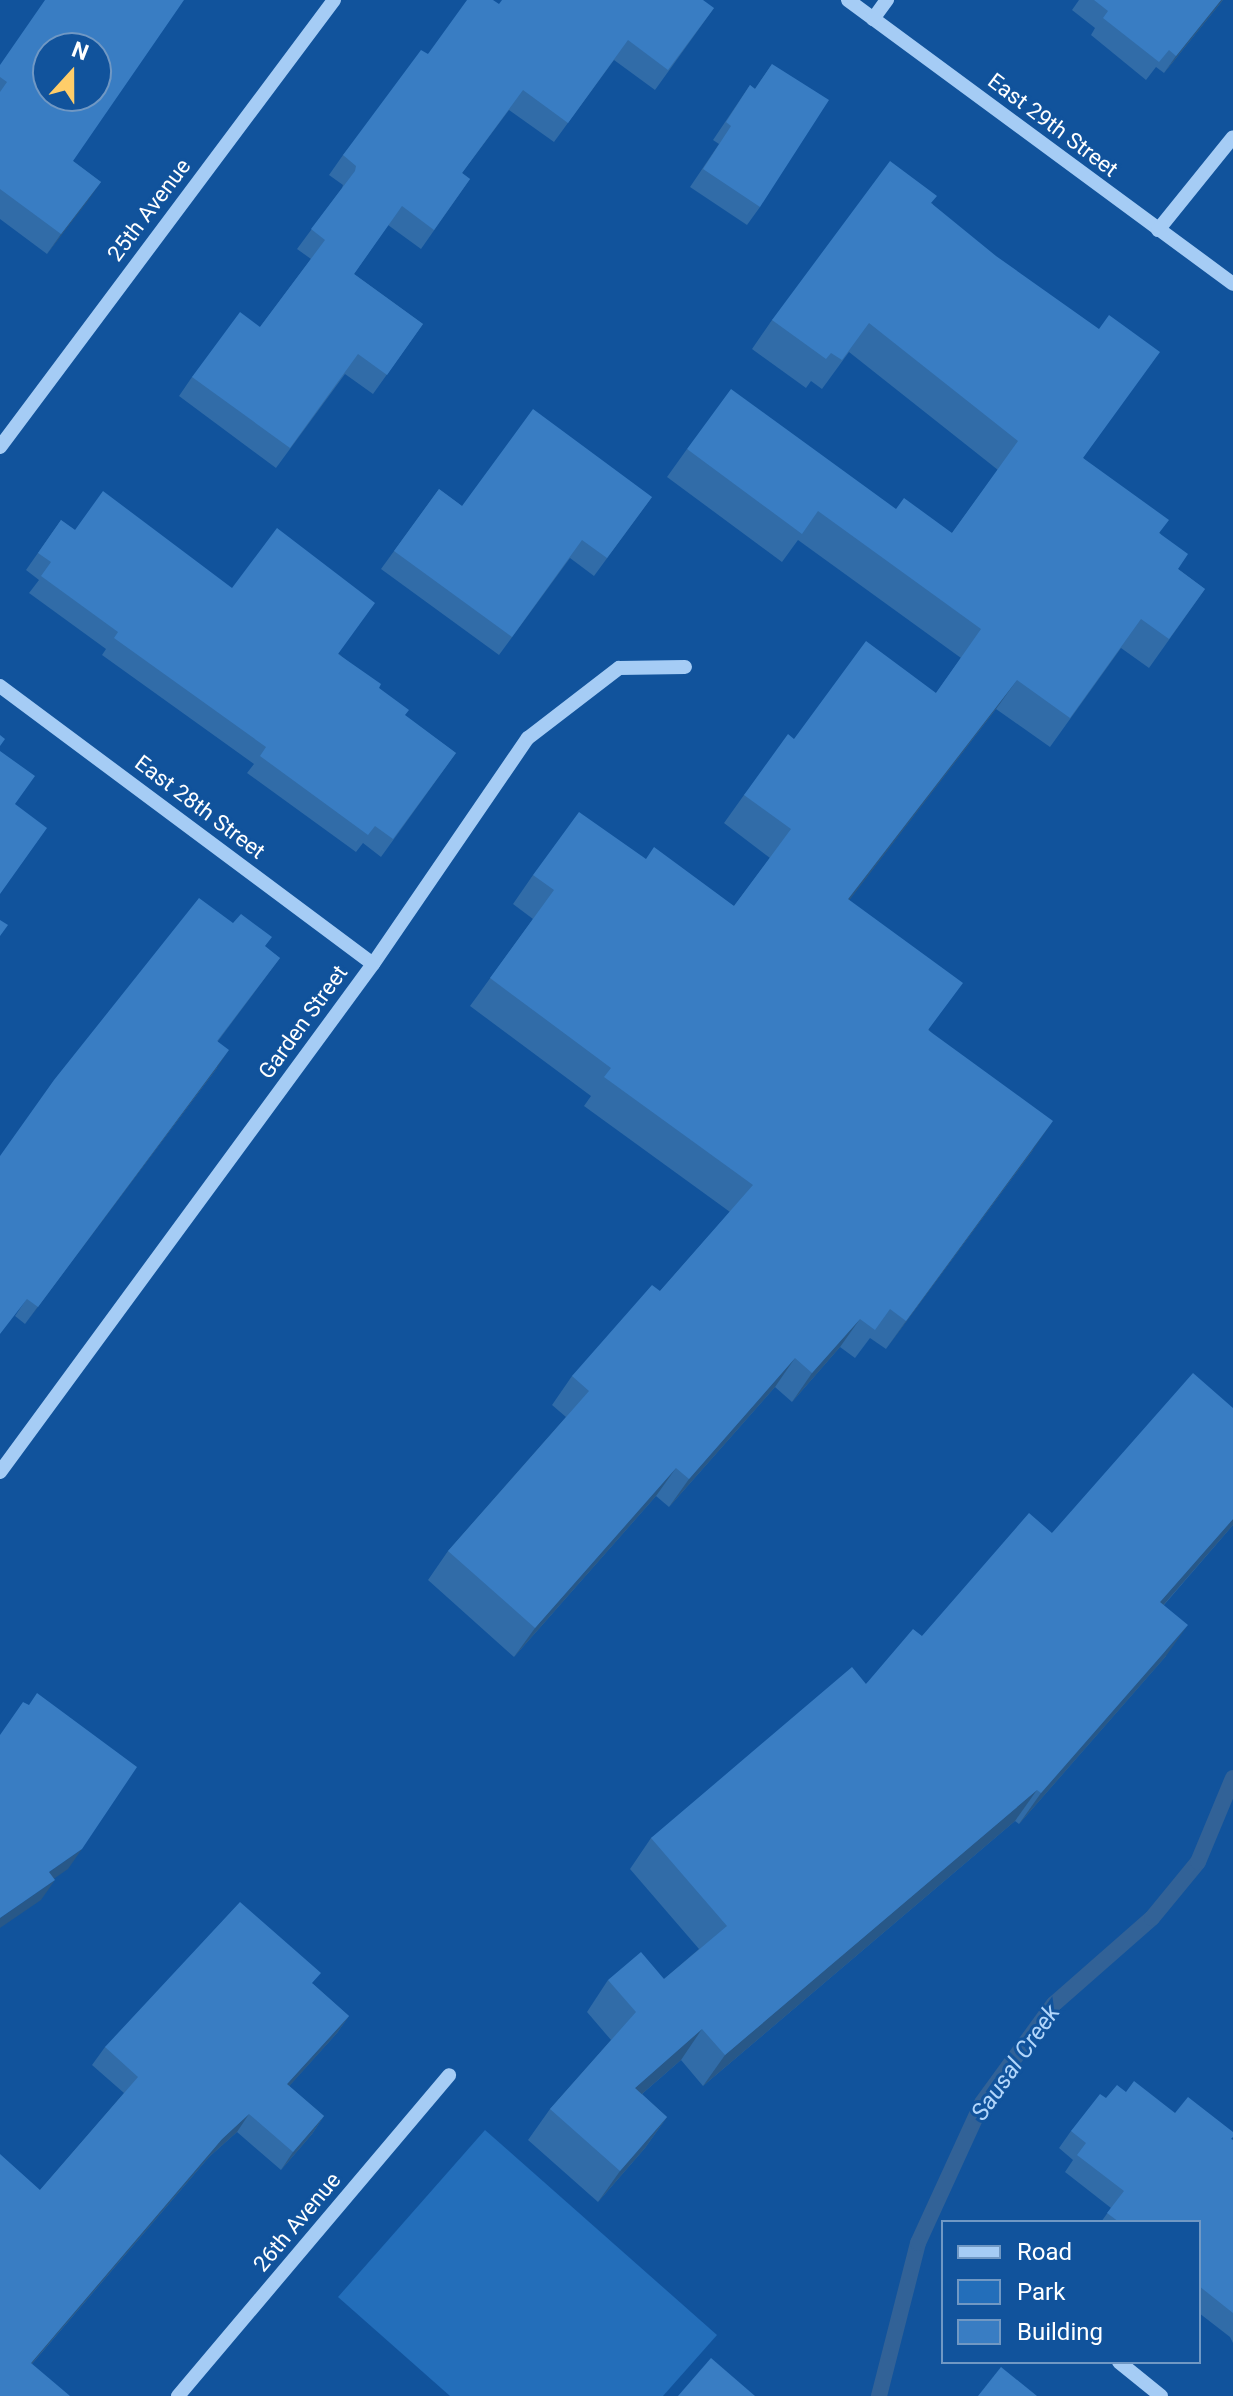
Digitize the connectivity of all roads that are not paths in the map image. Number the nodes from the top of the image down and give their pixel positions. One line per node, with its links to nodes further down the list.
1 (334, 0): 8 (street, 25th Avenue)
2 (848, 0): 4 (street, East 29th Street)
3 (887, 0): 4 (street)
4 (873, 19): 6 (street, East 29th Street)
5 (1233, 137): 6 (street)
6 (1158, 230): 7 (street, East 29th Street)
7 (1233, 284)
8 (0, 447)
9 (685, 667): 11 (street, Garden Street)
10 (0, 686): 11 (street, East 28th Street)
11 (373, 964): 12 (street, Garden Street)
12 (0, 1472)
13 (449, 2075): 15 (street, 26th Avenue)
14 (1121, 2364): 16 (street)
15 (178, 2396)
16 (1161, 2396)

